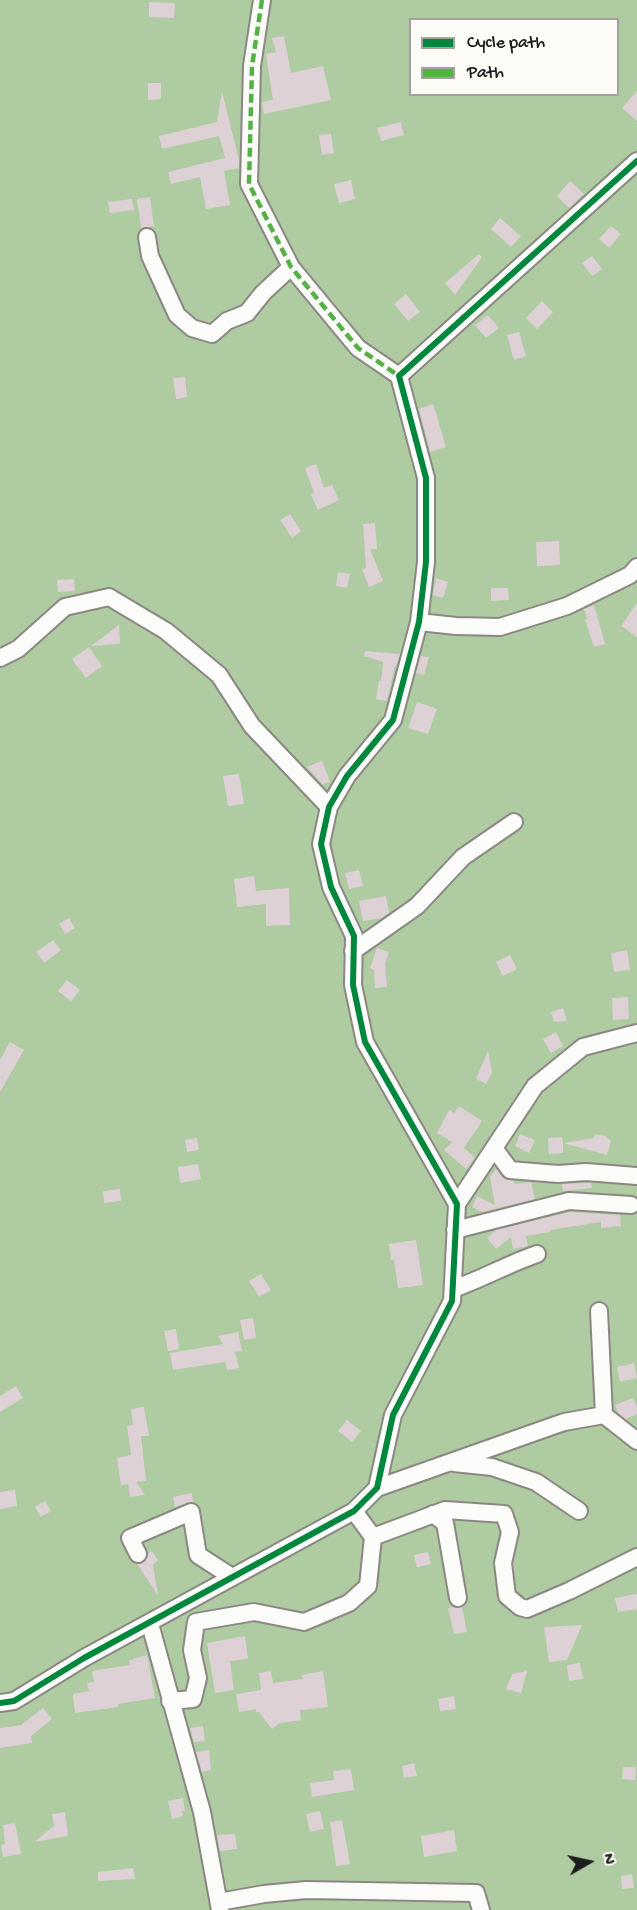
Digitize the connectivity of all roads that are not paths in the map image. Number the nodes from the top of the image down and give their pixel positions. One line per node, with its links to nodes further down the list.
1 (262, 0): 4 (street)
2 (637, 161): 5 (street)
3 (147, 237): 4 (street)
4 (291, 267): 5 (street)
5 (399, 376): 7 (street)
6 (637, 567): 7 (street)
7 (419, 622): 9 (street)
8 (0, 658): 9 (street)
9 (328, 807): 11 (street)
10 (514, 822): 11 (street)
11 (353, 951): 15 (street)
12 (637, 1033): 13 (street)
13 (494, 1148): 14 (street); 15 (street)
14 (637, 1176)
15 (457, 1204): 17 (street)
16 (632, 1204): 17 (street)
17 (455, 1230): 19 (street)
18 (537, 1254): 19 (street)
19 (453, 1289): 24 (street)
20 (599, 1311): 21 (street)
21 (604, 1415): 22 (street); 23 (street)
22 (637, 1441)
23 (451, 1462): 24 (street); 26 (street)
24 (377, 1488): 25 (street)
25 (354, 1511): 28 (street); 31 (street)
26 (579, 1511)
27 (433, 1514): 28 (street); 30 (street); 32 (street)
28 (374, 1536): 34 (street)
29 (138, 1554): 31 (street)
30 (637, 1557)
31 (231, 1577): 33 (street)
32 (458, 1598)
33 (150, 1624): 34 (street); 35 (street)
34 (170, 1701): 36 (street)
35 (0, 1703)
36 (219, 1906): 37 (street)
37 (481, 1910)

